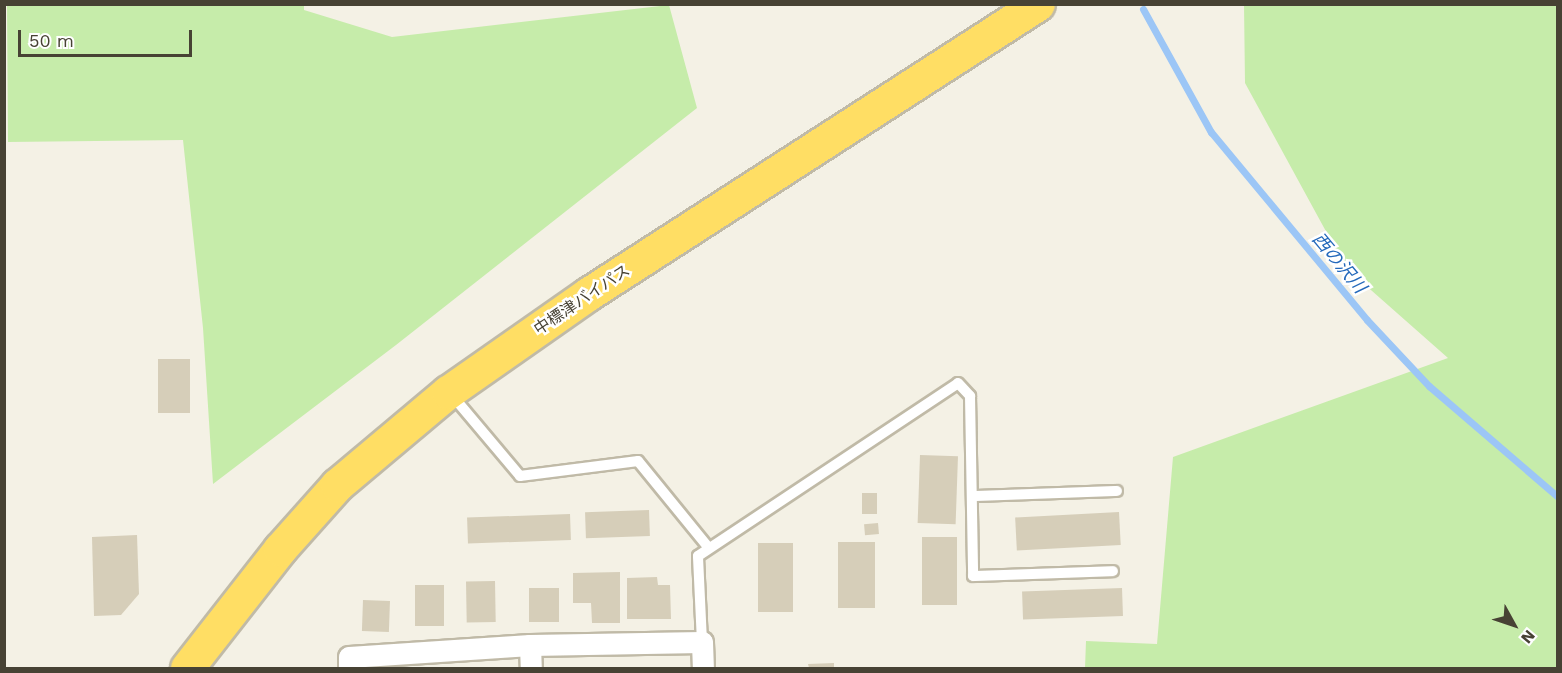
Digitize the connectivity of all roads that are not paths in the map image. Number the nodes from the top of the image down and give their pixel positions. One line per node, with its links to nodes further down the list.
1 (1038, 4): 2 (highway, 中標津バイパス)
2 (448, 392): 5 (lane); 9 (highway, 中標津バイパス)
3 (1117, 491): 4 (lane)
4 (974, 496): 5 (lane); 6 (lane)
5 (709, 548): 7 (lane)
6 (1113, 571)
7 (702, 642): 8 (street); 12 (street)
8 (530, 645): 10 (street); 11 (street)
9 (187, 669)
10 (349, 669)
11 (531, 669)
12 (703, 669)

